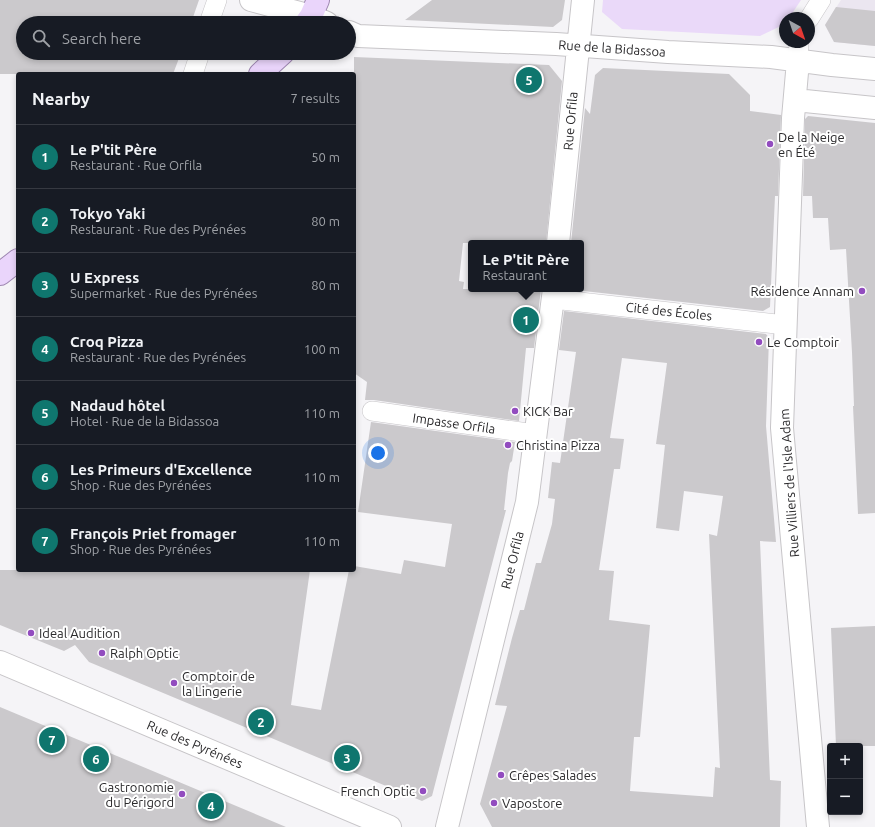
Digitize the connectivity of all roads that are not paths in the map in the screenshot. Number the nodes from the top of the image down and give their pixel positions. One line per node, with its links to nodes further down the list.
1 (217, 0): 6 (street)
2 (251, 0): 7 (street)
3 (583, 0): 9 (street, Rue Orfila)
4 (821, 0): 5 (street)
5 (813, 12)
6 (211, 16)
7 (315, 16)
8 (356, 35): 9 (street, Rue de la Bidassoa)
9 (578, 46): 10 (street, Rue de la Bidassoa); 18 (street, Rue Orfila)
10 (798, 52): 13 (street, Rue de la Bidassoa); 16 (street, Rue Villiers de l'Isle Adam)
11 (198, 60): 14 (street)
12 (275, 60): 15 (main road)
13 (875, 69)
14 (194, 72)
15 (262, 72)
16 (795, 100): 17 (street); 22 (street, Rue Villiers de l'Isle Adam)
17 (875, 108)
18 (558, 240)
19 (16, 262): 20 (main road)
20 (0, 274)
21 (553, 294): 22 (street, Cité des Écoles); 24 (street, Rue Orfila)
22 (785, 325): 28 (street, Rue Villiers de l'Isle Adam)
23 (372, 411): 24 (street, Impasse Orfila)
24 (535, 434): 27 (street, Rue Orfila)
25 (0, 662): 26 (street, Rue des Pyrénées)
26 (390, 827)
27 (447, 827)
28 (818, 827)

